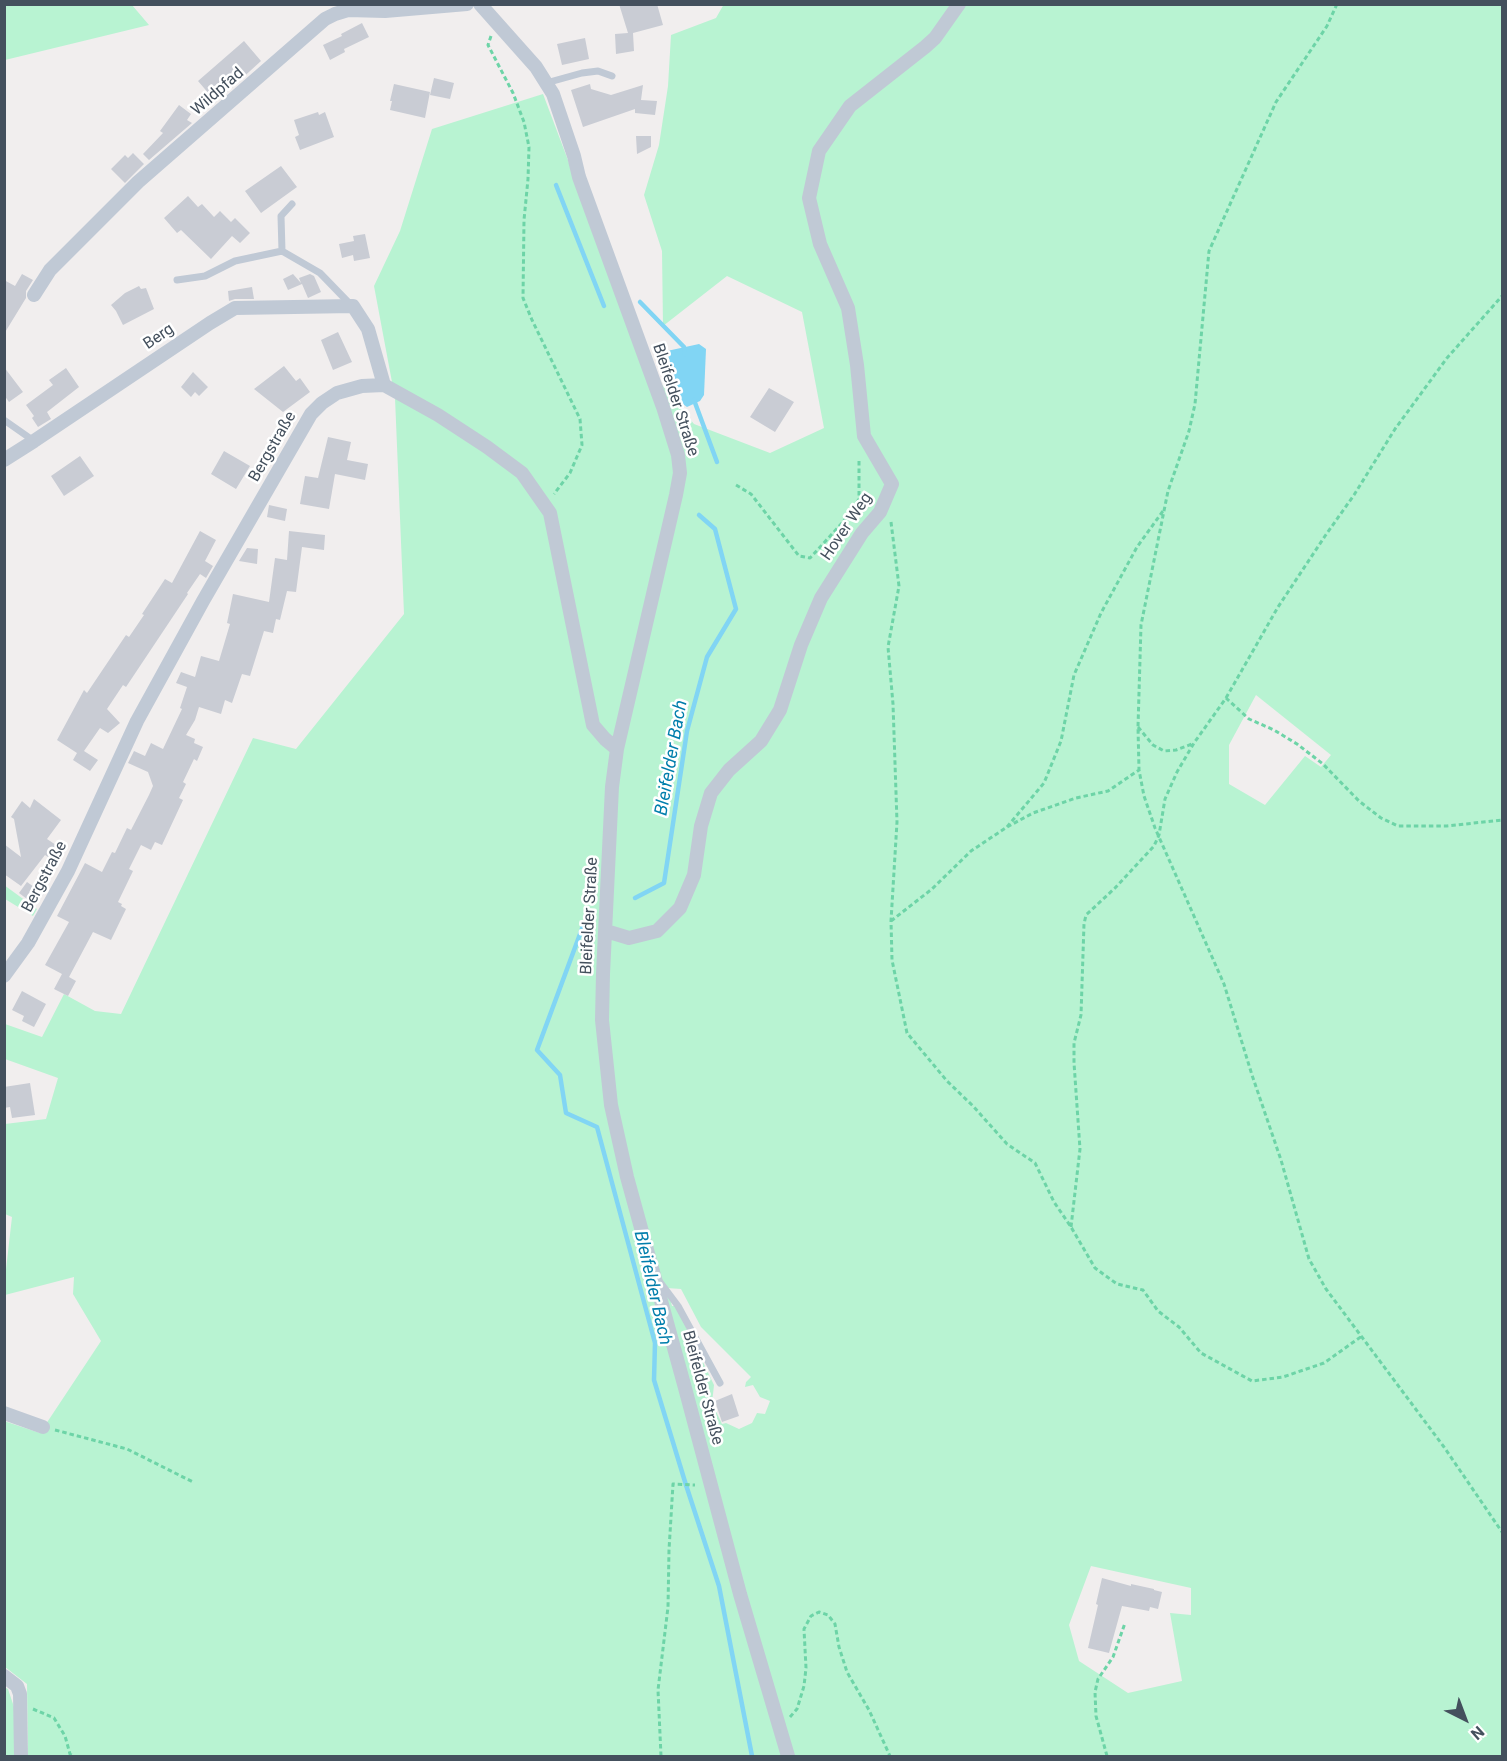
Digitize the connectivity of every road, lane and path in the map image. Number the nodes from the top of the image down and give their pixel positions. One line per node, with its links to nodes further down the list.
1 (467, 4): 11 (street, Wildpfad)
2 (480, 4): 5 (street, Bleifelder Straße)
3 (959, 4): 32 (street, Hover Weg)
4 (1337, 4): 21 (path)
5 (496, 22): 7 (street, Bleifelder Straße); 20 (path)
6 (612, 76): 7 (lane)
7 (546, 83): 26 (street, Bleifelder Straße)
8 (292, 204): 9 (lane)
9 (282, 251): 10 (lane); 13 (lane)
10 (177, 280)
11 (34, 295)
12 (1503, 296): 23 (path)
13 (353, 306): 14 (street); 16 (street, Berg)
14 (384, 385): 20 (street); 33 (street, Bergstraße)
15 (4, 420): 16 (lane)
16 (34, 441): 18 (street, Berg)
17 (860, 451): 19 (path)
18 (4, 460)
19 (736, 484)
20 (543, 503): 26 (street)
21 (1164, 510): 24 (path); 29 (path)
22 (891, 514): 31 (path)
23 (1226, 698): 25 (path); 28 (path)
24 (1138, 727): 25 (path); 27 (path)
25 (1194, 743): 30 (path)
26 (617, 749): 32 (street, Bleifelder Straße)
27 (1139, 770): 29 (path); 30 (path)
28 (1503, 820)
29 (1007, 827): 31 (path)
30 (1159, 835): 34 (path); 36 (path)
31 (891, 921): 34 (path)
32 (606, 931): 35 (street, Bleifelder Straße)
33 (4, 976)
34 (1071, 1227): 36 (path)
35 (653, 1272): 37 (lane); 41 (street, Bleifelder Straße)
36 (1362, 1336): 42 (path)
37 (720, 1383)
38 (4, 1413): 39 (street)
39 (44, 1427): 40 (path)
40 (193, 1482)
41 (710, 1483): 46 (street, Bleifelder Straße); 49 (path)
42 (1503, 1532)
43 (1125, 1623): 52 (path)
44 (4, 1676): 45 (street)
45 (20, 1703): 47 (street); 48 (path)
46 (779, 1726): 50 (street, Bleifelder Straße); 51 (path)
47 (21, 1756)
48 (73, 1756)
49 (661, 1756)
50 (788, 1756)
51 (890, 1756)
52 (1107, 1756)

